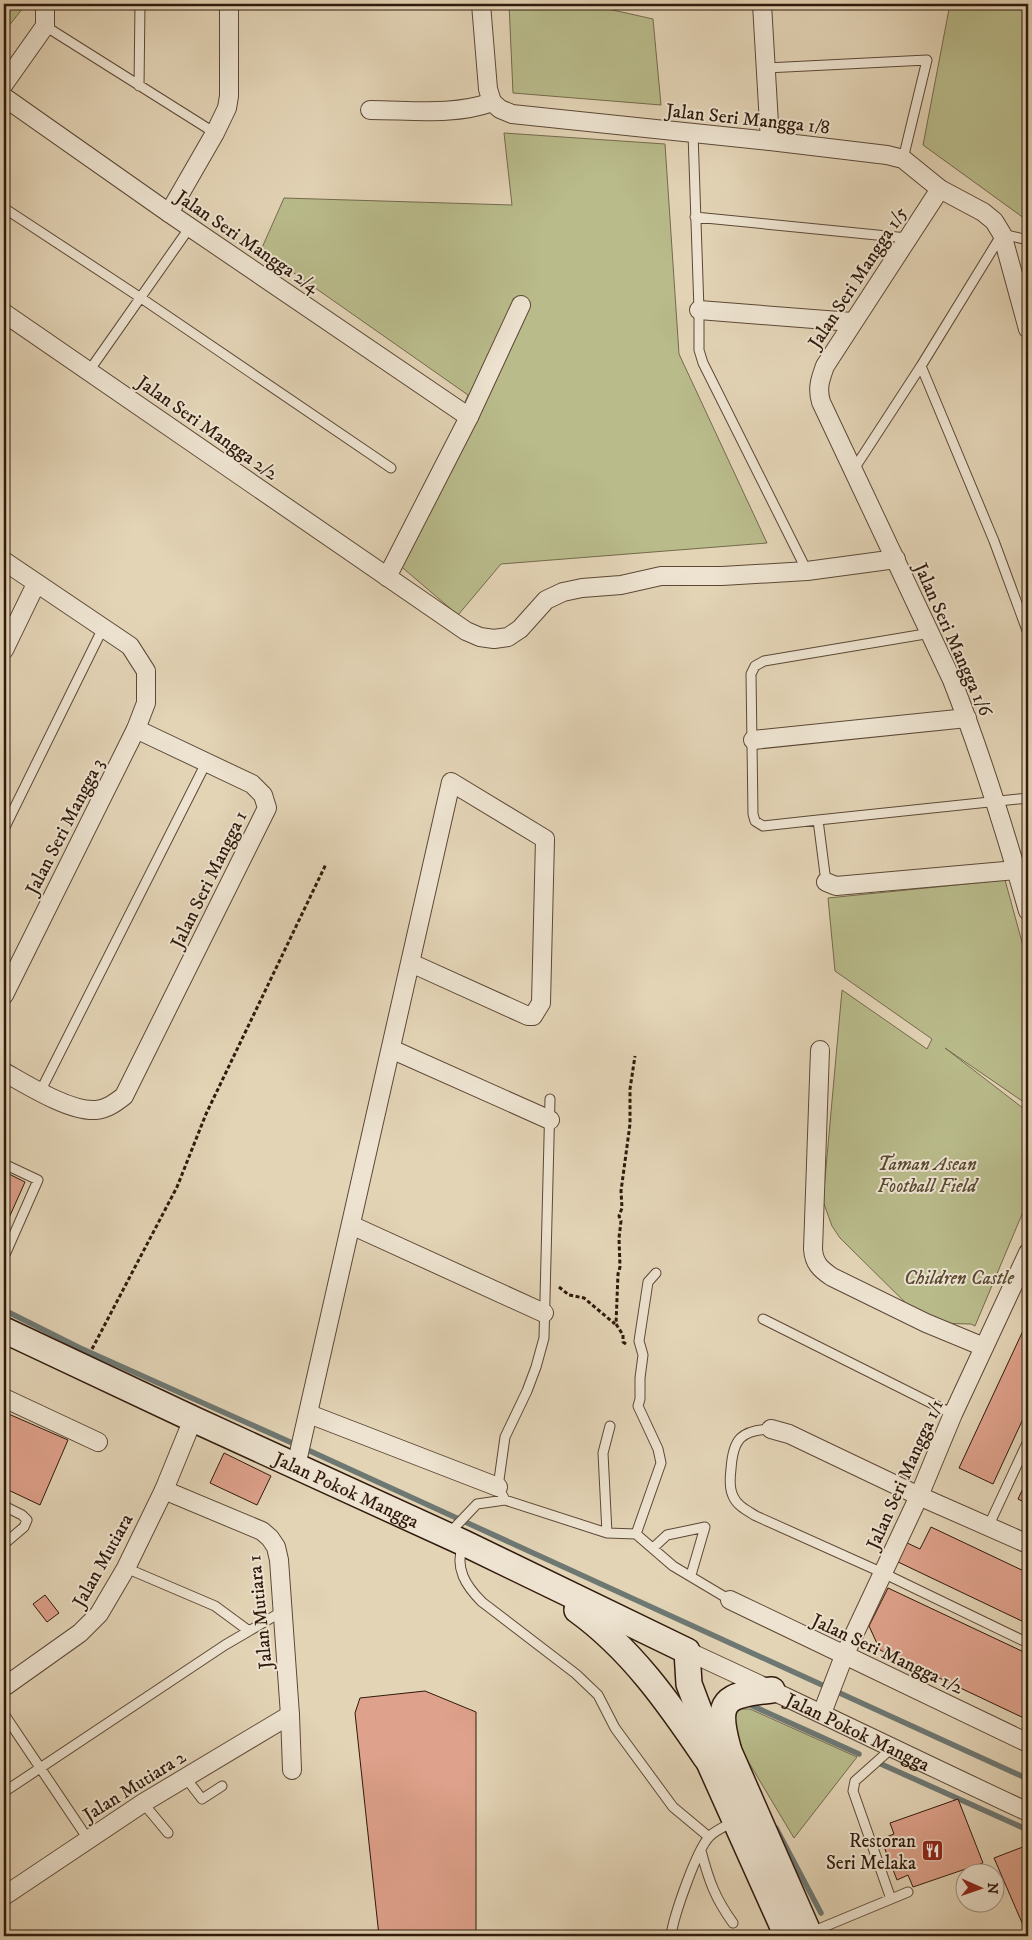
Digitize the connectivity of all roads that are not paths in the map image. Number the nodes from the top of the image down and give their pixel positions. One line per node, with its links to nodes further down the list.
1 (45, 4): 6 (street)
2 (140, 4): 9 (lane)
3 (229, 4): 13 (street)
4 (482, 4): 11 (street)
5 (762, 4): 7 (street)
6 (45, 26): 8 (street); 9 (lane)
7 (766, 68): 15 (street); 16 (lane)
8 (4, 84)
9 (139, 86): 13 (lane)
10 (4, 97): 19 (street, Jalan Seri Mangga 2/4)
11 (492, 102): 12 (street); 14 (street, Jalan Seri Mangga 1/8)
12 (370, 110)
13 (215, 133): 19 (street)
14 (692, 133): 15 (street, Jalan Seri Mangga 1/8); 20 (lane)
15 (770, 141): 16 (street, Jalan Seri Mangga 1/8)
16 (904, 159): 17 (street, Jalan Seri Mangga 1/8)
17 (940, 189): 22 (street, Jalan Seri Mangga 1/8); 23 (street, Jalan Seri Mangga 1/5)
18 (4, 208): 25 (lane)
19 (169, 214): 21 (street, Jalan Seri Mangga 2/4)
20 (695, 217): 23 (lane); 27 (lane)
21 (190, 227): 25 (lane); 34 (street, Jalan Seri Mangga 2/4)
22 (1002, 234): 24 (lane); 30 (street, Jalan Seri Mangga 1/8); 31 (lane)
23 (907, 238): 29 (street, Jalan Seri Mangga 1/5)
24 (1028, 240)
25 (141, 298): 32 (lane); 35 (lane)
26 (522, 305): 34 (street)
27 (699, 310): 29 (street); 39 (lane)
28 (4, 313): 32 (street, Jalan Seri Mangga 2/2)
29 (852, 322): 33 (street, Jalan Seri Mangga 1/5)
30 (1028, 328)
31 (921, 366): 36 (lane); 43 (lane)
32 (89, 371): 40 (street, Jalan Seri Mangga 2/2)
33 (818, 392): 36 (street, Jalan Seri Mangga 1/6)
34 (469, 417): 40 (street)
35 (391, 468)
36 (854, 469): 37 (street, Jalan Seri Mangga 1/6)
37 (896, 559): 39 (street, Jalan Seri Mangga 2/2); 44 (street, Jalan Seri Mangga 1/6)
38 (4, 561): 41 (street)
39 (808, 571): 40 (street, Jalan Seri Mangga 2/2)
40 (387, 577)
41 (36, 584): 42 (street); 45 (street)
42 (103, 628): 47 (street, Jalan Seri Mangga 3); 53 (lane)
43 (1028, 632)
44 (931, 633): 46 (street, Jalan Seri Mangga 1/6); 48 (lane)
45 (4, 650)
46 (967, 718): 48 (street); 51 (street, Jalan Seri Mangga 1/6)
47 (136, 729): 49 (street, Jalan Seri Mangga 1); 58 (street, Jalan Seri Mangga 3)
48 (752, 740): 52 (lane)
49 (206, 763): 62 (lane); 62 (street, Jalan Seri Mangga 1)
50 (1028, 798): 51 (lane)
51 (995, 803): 52 (lane); 54 (street, Jalan Seri Mangga 1/6)
52 (818, 820): 55 (lane)
53 (4, 829)
54 (1016, 870): 55 (street); 56 (street, Jalan Seri Mangga 1/6)
55 (826, 882)
56 (1028, 911)
57 (411, 963): 57 (street); 59 (street)
58 (4, 995)
59 (391, 1049): 64 (street); 66 (street)
60 (820, 1050): 73 (street)
61 (4, 1072): 62 (street)
62 (40, 1092)
63 (550, 1099): 64 (lane)
64 (550, 1120): 70 (lane)
65 (4, 1164): 68 (lane)
66 (351, 1225): 70 (street); 75 (street)
67 (1028, 1253): 73 (street, Jalan Seri Mangga 1/1)
68 (4, 1257)
69 (656, 1273): 89 (lane)
70 (544, 1313): 84 (lane)
71 (763, 1319): 76 (lane)
72 (4, 1330): 77 (street, Jalan Pokok Mangga)
73 (984, 1347): 76 (street, Jalan Seri Mangga 1/1)
74 (4, 1398): 81 (street)
75 (308, 1414): 82 (street); 84 (street)
76 (953, 1414): 85 (street, Jalan Seri Mangga 1/1)
77 (193, 1419): 82 (street, Jalan Pokok Mangga); 83 (street, Jalan Mutiara)
78 (610, 1426): 88 (lane)
79 (770, 1428): 85 (street); 95 (lane)
80 (1028, 1441): 87 (lane)
81 (98, 1442)
82 (299, 1452): 90 (street, Jalan Pokok Mangga)
83 (164, 1490): 94 (street, Jalan Mutiara); 99 (street, Jalan Mutiara 1)
84 (501, 1494): 88 (lane); 90 (lane)
85 (918, 1496): 87 (street); 95 (street, Jalan Seri Mangga 1/1)
86 (4, 1506): 91 (lane)
87 (988, 1526): 92 (street)
88 (607, 1533): 89 (lane)
89 (636, 1534): 93 (lane)
90 (456, 1536): 97 (street, Jalan Pokok Mangga); 121 (lane)
91 (4, 1544)
92 (1028, 1544)
93 (653, 1548): 96 (lane); 96 (lane)
94 (126, 1568): 100 (lane); 104 (street, Jalan Mutiara)
95 (883, 1574): 101 (lane); 103 (street, Jalan Seri Mangga 1/1)
96 (691, 1575): 98 (lane)
97 (530, 1576): 102 (street, Jalan Pokok Mangga); 111 (street)
98 (730, 1600): 103 (street, Jalan Seri Mangga 1/2)
99 (283, 1610): 100 (lane); 108 (street, Jalan Mutiara 1)
100 (249, 1631): 112 (lane)
101 (1028, 1643)
102 (687, 1651): 105 (street, Jalan Pokok Mangga); 111 (street)
103 (844, 1656): 106 (street, Jalan Seri Mangga 1/1); 109 (street, Jalan Seri Mangga 1/2)
104 (4, 1687)
105 (772, 1690): 106 (street, Jalan Pokok Mangga); 111 (street)
106 (825, 1706): 110 (street, Jalan Pokok Mangga)
107 (4, 1714): 112 (lane)
108 (290, 1715): 113 (street, Jalan Mutiara 1); 114 (street, Jalan Mutiara 2)
109 (1028, 1743)
110 (892, 1748): 118 (street, Jalan Pokok Mangga); 126 (lane)
111 (718, 1755): 119 (street); 128 (street)
112 (41, 1766): 116 (lane); 122 (lane)
113 (292, 1770)
114 (185, 1777): 115 (lane); 117 (street, Jalan Mutiara 2)
115 (222, 1786)
116 (4, 1792)
117 (143, 1803): 120 (lane); 122 (street, Jalan Mutiara 2)
118 (1028, 1812)
119 (735, 1820): 121 (lane); 128 (street)
120 (168, 1833)
121 (709, 1837): 123 (lane)
122 (88, 1839): 125 (street, Jalan Mutiara 2)
123 (701, 1851): 127 (lane); 129 (lane)
124 (908, 1892): 126 (lane)
125 (4, 1896)
126 (891, 1899): 128 (lane)
127 (733, 1923)
128 (802, 1935)
129 (671, 1936)

